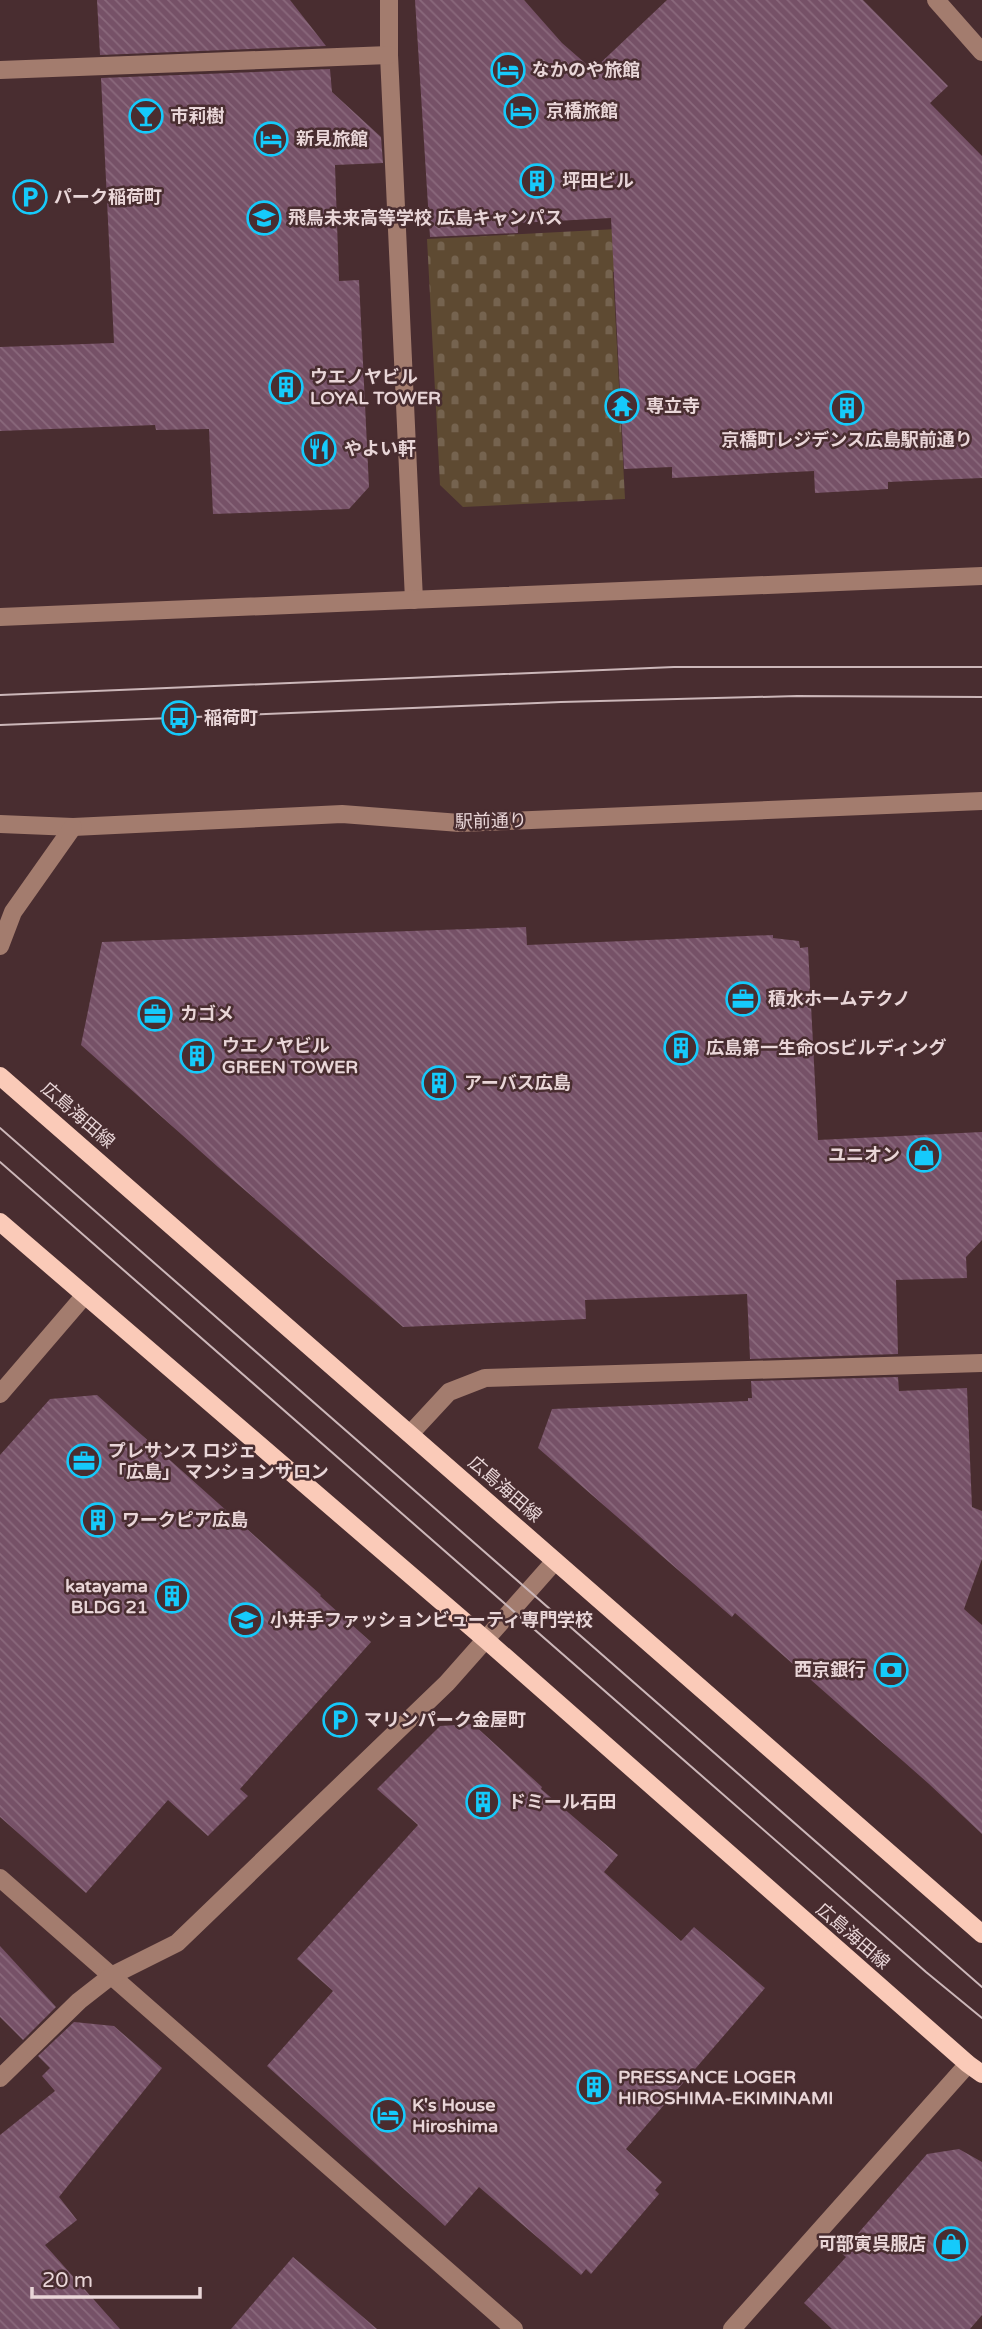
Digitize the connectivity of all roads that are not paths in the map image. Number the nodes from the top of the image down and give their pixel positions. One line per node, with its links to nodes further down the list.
1 (389, 0): 4 (street)
2 (936, 0): 3 (street)
3 (982, 51)
4 (388, 55): 5 (street); 7 (street)
5 (0, 70)
6 (982, 576): 7 (street)
7 (414, 600): 8 (street)
8 (0, 617)
9 (982, 800): 11 (street, 駅前通り)
10 (0, 824): 11 (street, 駅前通り)
11 (74, 827): 12 (street)
12 (0, 946)
13 (0, 1061): 14 (street)
14 (3, 1078): 19 (main road, 広島海田線)
15 (0, 1222): 16 (main road, 広島海田線)
16 (85, 1296): 18 (street); 21 (main road, 広島海田線)
17 (982, 1363): 19 (street)
18 (0, 1394)
19 (410, 1434): 20 (main road, 広島海田線)
20 (555, 1561): 21 (street); 23 (main road, 広島海田線)
21 (486, 1640): 24 (street); 25 (main road, 広島海田線)
22 (0, 1878): 24 (street)
23 (982, 1934)
24 (111, 1976): 26 (street); 27 (street)
25 (975, 2069): 28 (street)
26 (0, 2078)
27 (514, 2329)
28 (732, 2329)

